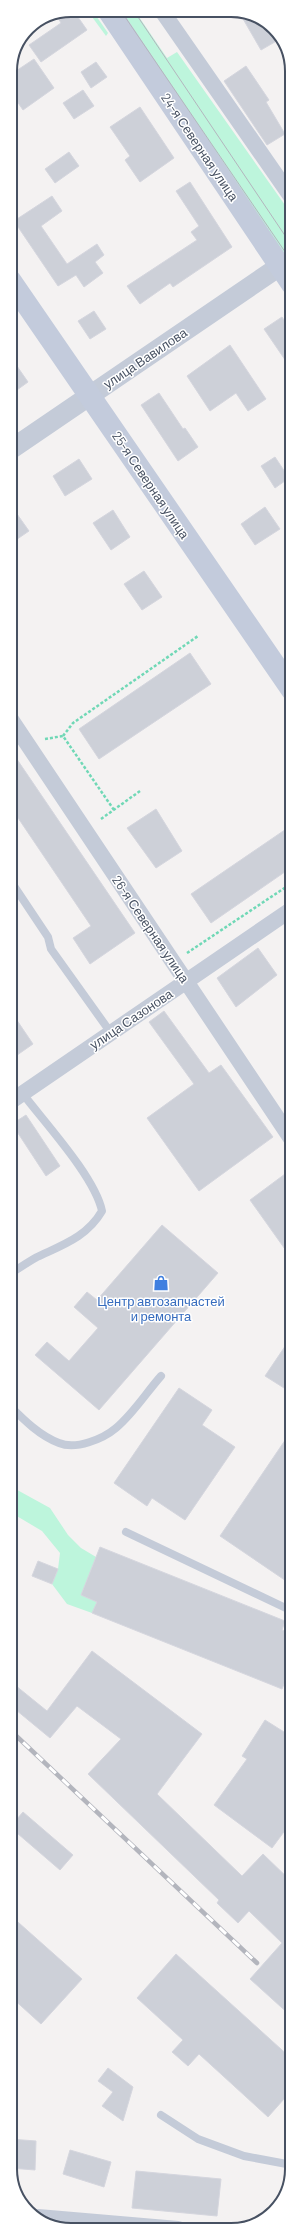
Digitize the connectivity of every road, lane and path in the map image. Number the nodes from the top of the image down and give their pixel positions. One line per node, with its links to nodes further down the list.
1 (113, 17): 4 (main road, 24-я Северная улица)
2 (166, 17): 3 (street)
3 (285, 188)
4 (285, 274)
5 (285, 276): 7 (street, улица Вавилова)
6 (17, 290): 7 (main road, 25-я Северная улица)
7 (90, 396): 8 (street, улица Вавилова); 10 (main road, 25-я Северная улица)
8 (17, 445)
9 (198, 636): 12 (path)
10 (285, 680)
11 (17, 729): 20 (street, 26-я Северная улица)
12 (63, 736): 13 (path); 15 (path)
13 (48, 739)
14 (140, 791): 15 (path)
15 (114, 810): 16 (path)
16 (101, 819)
17 (285, 888): 20 (path)
18 (17, 890): 22 (lane)
19 (285, 914): 21 (street, улица Сазонова)
20 (173, 963): 21 (street, 26-я Северная улица)
21 (186, 982): 22 (street, улица Сазонова); 25 (street, 26-я Северная улица)
22 (111, 1033): 23 (street, улица Сазонова)
23 (17, 1097)
24 (17, 1099): 26 (lane)
25 (285, 1130)
26 (17, 1270)
27 (160, 1376): 28 (lane)
28 (17, 1413)
29 (126, 1532): 30 (lane)
30 (285, 1608)
31 (161, 2115): 32 (lane)
32 (285, 2164)
33 (48, 2218): 34 (street)
34 (108, 2223)

